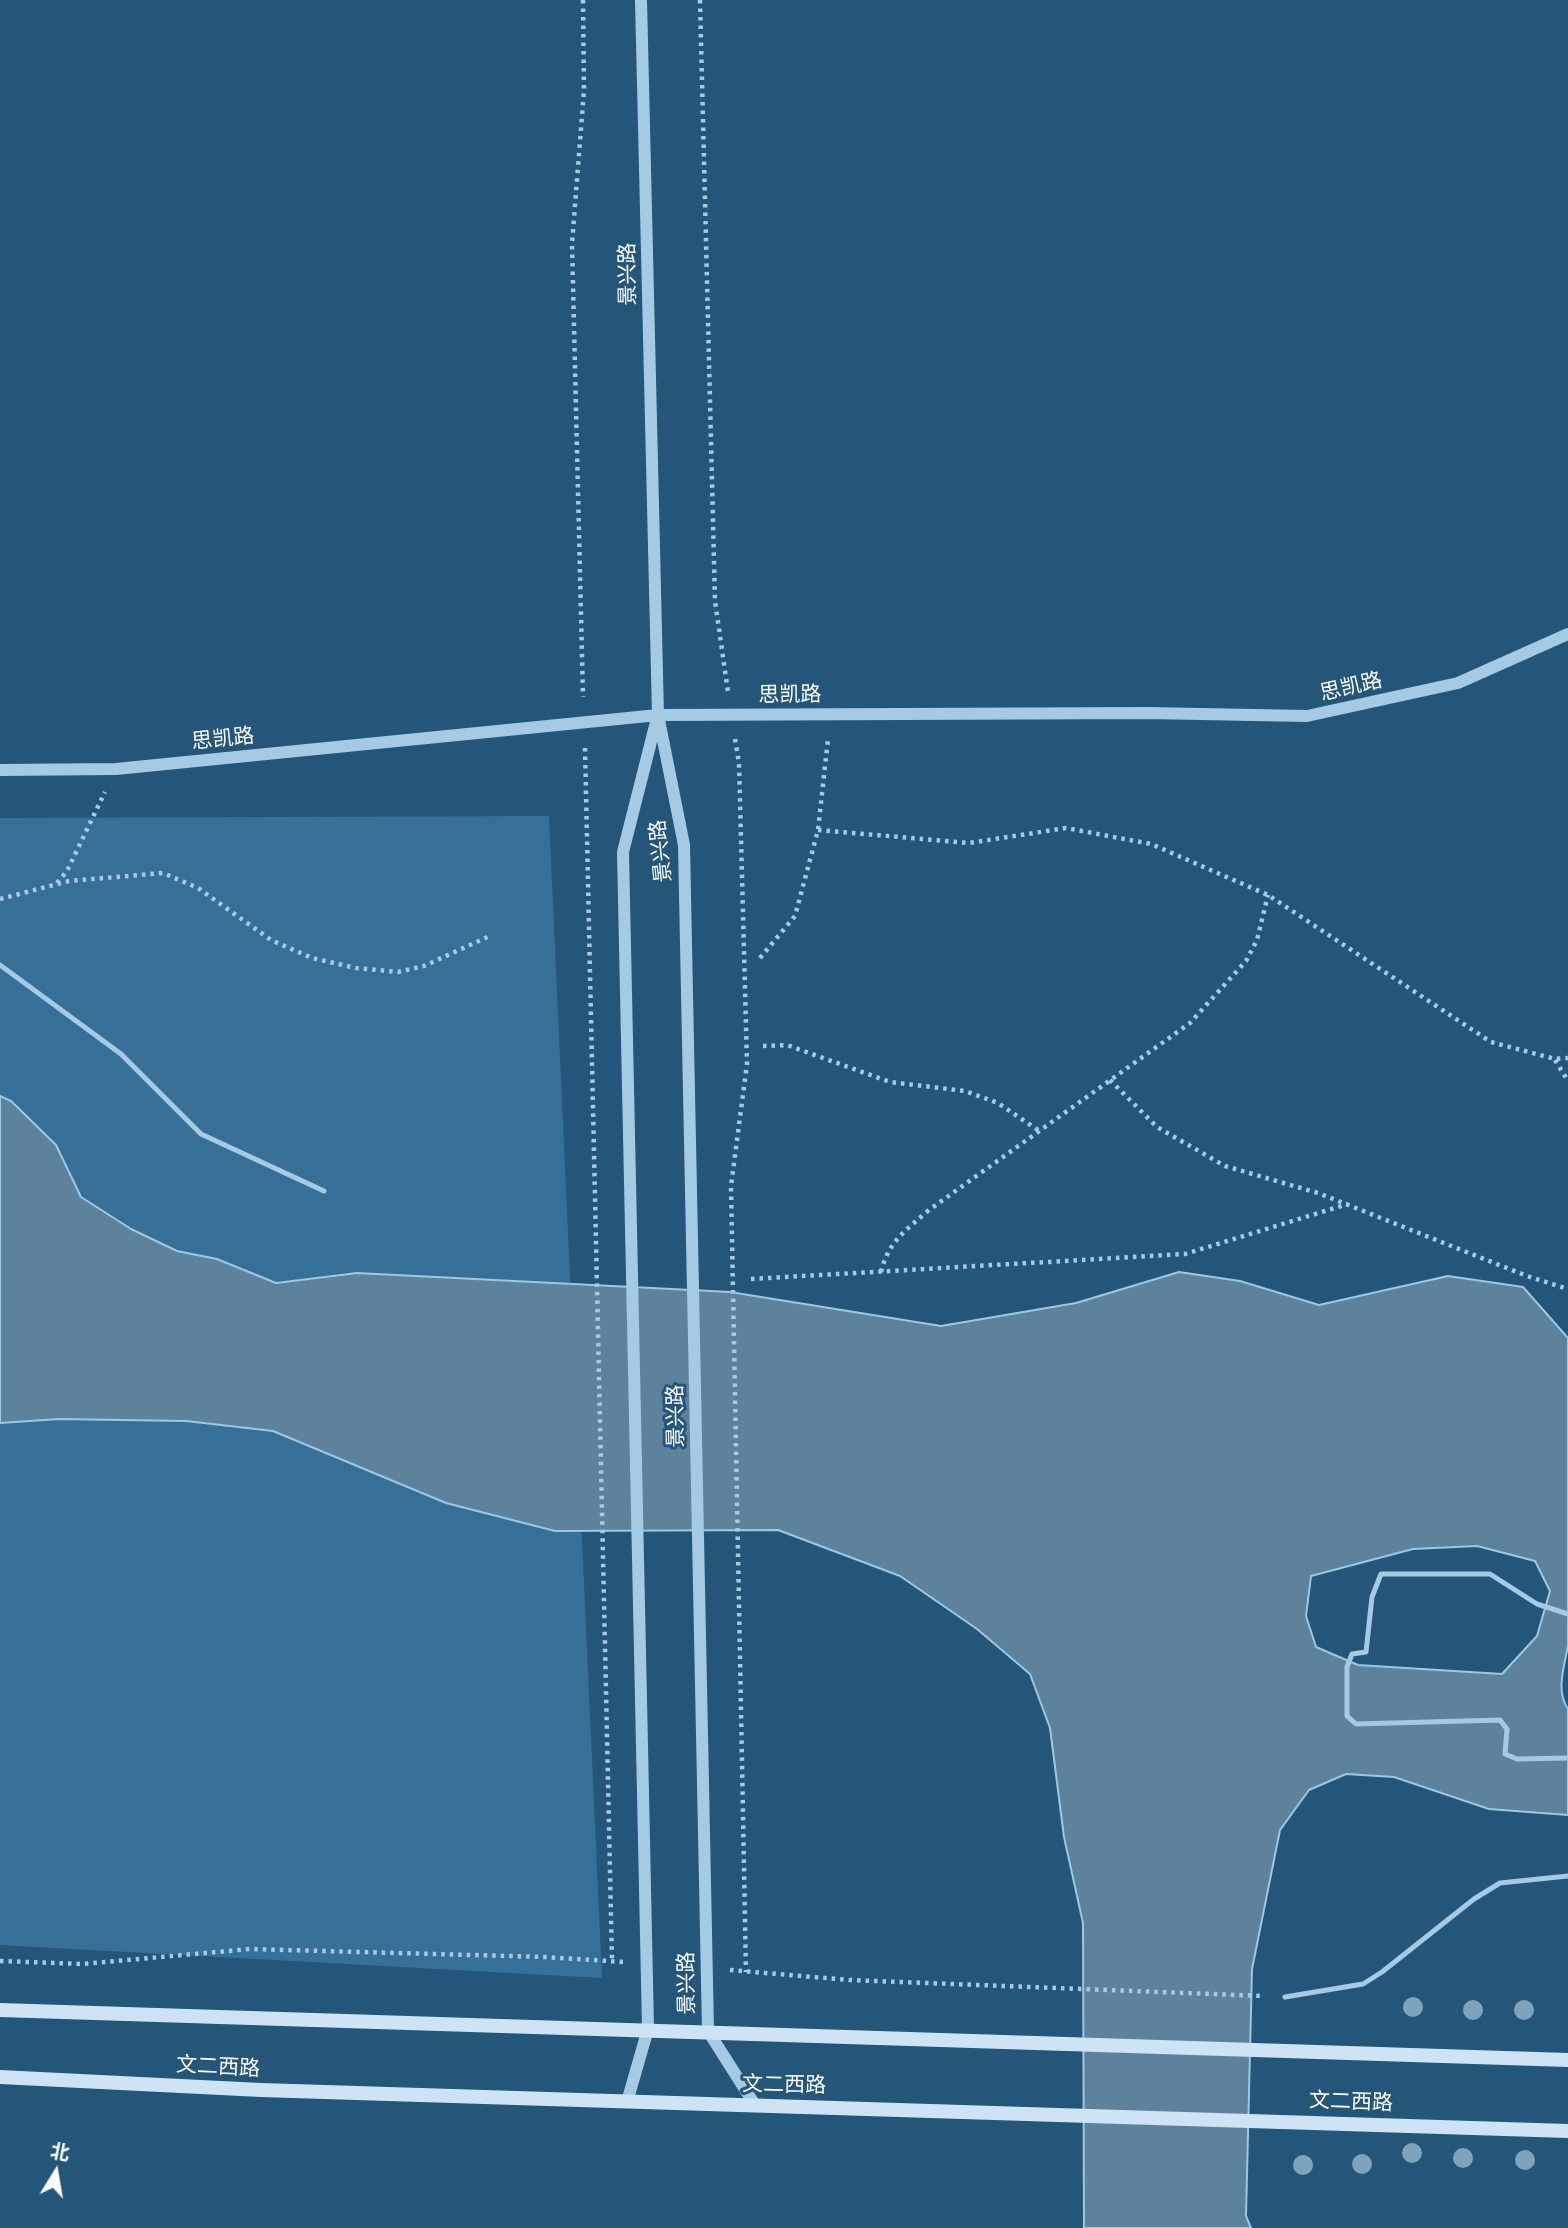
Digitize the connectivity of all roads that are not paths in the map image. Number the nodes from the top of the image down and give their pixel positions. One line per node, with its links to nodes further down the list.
1 (641, 0): 3 (street, 景兴路)
2 (1568, 634): 3 (street, 思凯路)
3 (658, 715): 4 (street, 思凯路); 12 (street, 景兴路); 13 (street, 景兴路)
4 (0, 770)
5 (0, 965): 6 (lane)
6 (324, 1191)
7 (1568, 1615): 8 (lane)
8 (1568, 1758)
9 (1568, 1877): 10 (lane)
10 (1285, 1997)
11 (0, 2010): 12 (main road)
12 (648, 2029): 13 (main road); 16 (street, 景兴路)
13 (708, 2032): 14 (main road); 17 (street, 景兴路)
14 (1568, 2060)
15 (0, 2077): 16 (main road, 文二西路)
16 (628, 2102): 17 (main road, 文二西路)
17 (755, 2105): 18 (main road, 文二西路)
18 (1568, 2131)

